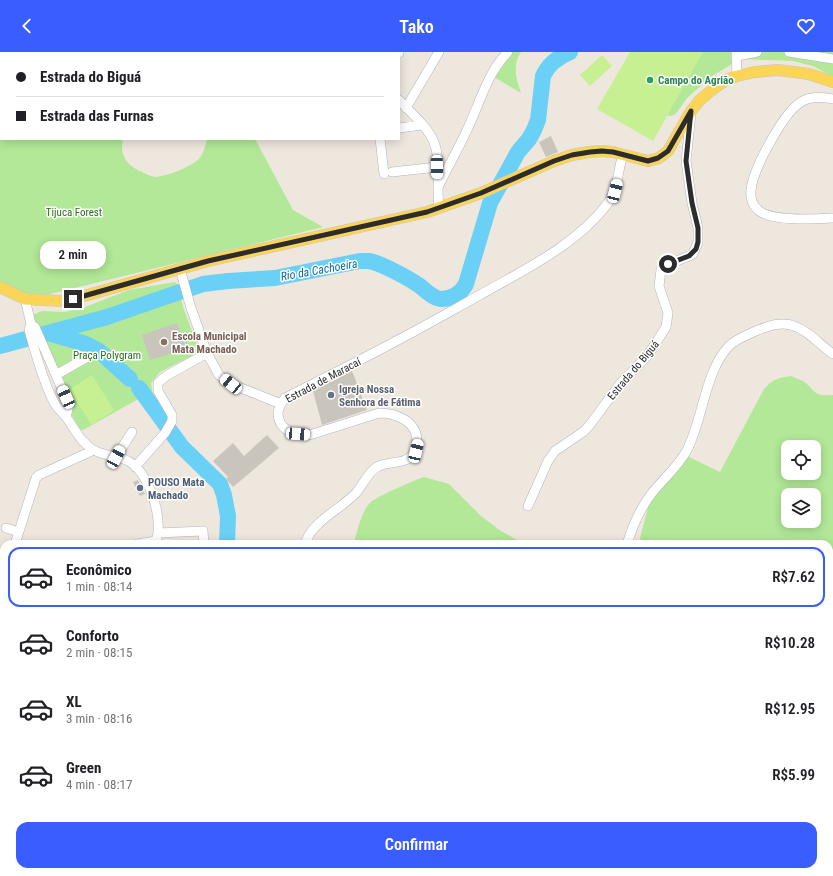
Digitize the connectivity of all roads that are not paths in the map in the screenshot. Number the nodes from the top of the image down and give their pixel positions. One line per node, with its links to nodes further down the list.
1 (439, 52): 11 (street)
2 (508, 52): 18 (street)
3 (757, 52): 5 (street)
4 (789, 52): 6 (street)
5 (737, 54): 7 (street)
6 (833, 59)
7 (737, 76): 8 (main road); 12 (main road)
8 (833, 82)
9 (833, 99): 20 (street)
10 (400, 101): 11 (street)
11 (406, 108): 13 (street)
12 (691, 111): 16 (main road); 35 (street, Estrada do Biguá)
13 (422, 125): 14 (street); 17 (street)
14 (400, 128)
15 (380, 140): 17 (street)
16 (624, 155): 19 (main road); 29 (street, Estrada de Maracaí)
17 (437, 167): 18 (street)
18 (438, 187): 19 (street)
19 (439, 208): 21 (main road)
20 (833, 218)
21 (180, 269): 23 (main road); 25 (street)
22 (0, 287): 23 (main road)
23 (25, 299): 24 (street)
24 (36, 339): 28 (street); 30 (street)
25 (207, 353): 29 (street); 34 (street)
26 (833, 354): 42 (street)
27 (89, 356): 28 (street)
28 (56, 375): 30 (street)
29 (281, 404): 41 (street, Estrada de Maracaí)
30 (66, 416): 32 (street)
31 (132, 432): 33 (street)
32 (94, 450): 33 (street); 37 (street)
33 (116, 457): 34 (street)
34 (135, 466): 40 (street)
35 (528, 506)
36 (6, 528): 37 (street)
37 (19, 532): 39 (street)
38 (203, 537): 40 (street)
39 (16, 540)
40 (155, 540)
41 (307, 540)
42 (628, 540)

